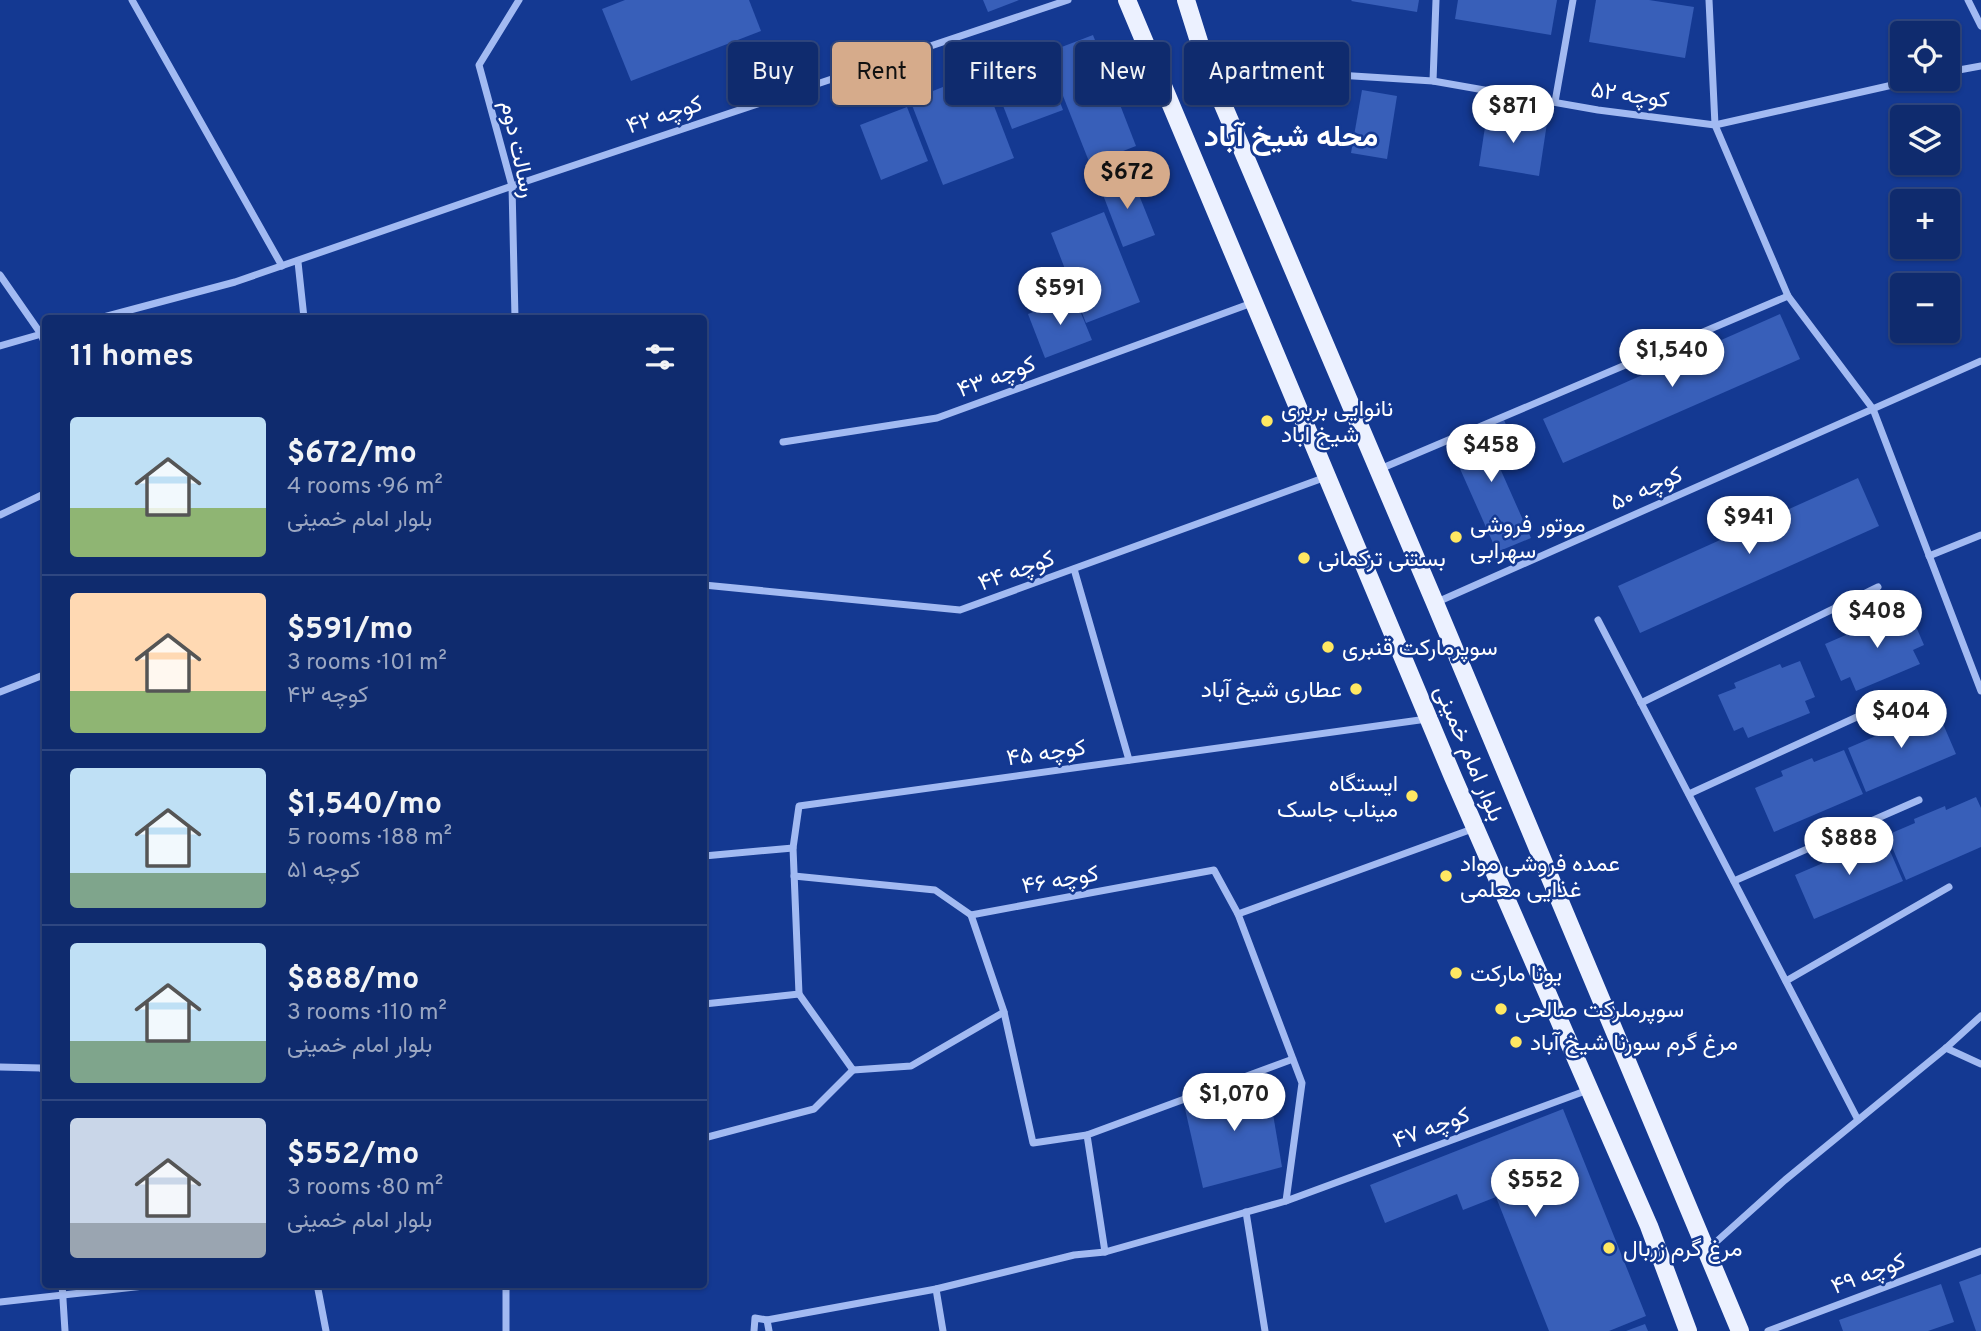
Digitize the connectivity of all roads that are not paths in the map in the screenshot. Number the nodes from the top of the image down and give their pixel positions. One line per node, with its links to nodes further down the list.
1 (132, 0): 22 (street)
2 (519, 0): 20 (street, رسالت دوم)
3 (1068, 0): 20 (street, کوچه ۴۲)
4 (1127, 0): 25 (main road, بلوار امام خمینی)
5 (1186, 0): 11 (main road, بلوار امام خمینی)
6 (1436, 0): 15 (street)
7 (1573, 0): 17 (street)
8 (1709, 0): 19 (street)
9 (1968, 0): 10 (street)
10 (1981, 26)
11 (1199, 42)
12 (1981, 66): 13 (street)
13 (1960, 70)
14 (1349, 75): 15 (street, کوچه ۵۲)
15 (1433, 80): 17 (street, کوچه ۵۲)
16 (1890, 86): 19 (street)
17 (1555, 102): 19 (street, کوچه ۵۲)
18 (1223, 105): 35 (main road, بلوار امام خمینی)
19 (1714, 125): 24 (street)
20 (512, 186): 21 (street, کوچه ۴۲); 28 (street, رسالت دوم)
21 (298, 262): 22 (street, کوچه ۴۲); 27 (street)
22 (282, 267): 26 (street, کوچه ۴۲)
23 (0, 275): 29 (street)
24 (1788, 296): 33 (street); 35 (street)
25 (1253, 303): 34 (street, کوچه ۴۳); 36 (main road, بلوار امام خمینی)
26 (111, 315)
27 (304, 315)
28 (515, 315)
29 (42, 333)
30 (42, 334): 31 (street)
31 (0, 346)
32 (1981, 360): 33 (street, کوچه ۵۰)
33 (1873, 409): 40 (street); 44 (street, کوچه ۵۰)
34 (783, 442)
35 (1377, 470): 44 (main road, بلوار امام خمینی)
36 (1326, 477): 41 (street, کوچه ۴۴); 51 (main road, بلوار امام خمینی)
37 (42, 495): 38 (street)
38 (0, 515)
39 (1981, 535): 40 (street)
40 (1929, 556): 47 (street)
41 (1073, 569): 42 (street, کوچه ۴۴); 52 (street)
42 (707, 585)
43 (1878, 587): 50 (street)
44 (1435, 603): 80 (main road, بلوار امام خمینی)
45 (1598, 620): 50 (street)
46 (42, 676): 48 (street)
47 (1981, 691)
48 (0, 692)
49 (1907, 694): 53 (street)
50 (1641, 704): 53 (street)
51 (1429, 719): 52 (street, کوچه ۴۵); 55 (main road, بلوار امام خمینی)
52 (1129, 760): 56 (street, کوچه ۴۵)
53 (1689, 794): 59 (street)
54 (1919, 800): 59 (street)
55 (1476, 828): 61 (street); 74 (main road, بلوار امام خمینی)
56 (793, 848): 57 (street); 58 (street)
57 (707, 856)
58 (794, 876): 62 (street); 64 (street)
59 (1734, 881): 63 (street)
60 (1949, 887): 63 (street)
61 (1238, 914): 62 (street, کوچه ۴۶); 69 (street)
62 (971, 915): 66 (street)
63 (1786, 981): 75 (street)
64 (799, 994): 65 (street); 73 (street)
65 (707, 1004)
66 (1004, 1012): 73 (street); 76 (street)
67 (1981, 1016): 68 (street)
68 (1946, 1048): 70 (street); 75 (street)
69 (1293, 1059): 76 (street); 78 (street)
70 (1981, 1064)
71 (0, 1067): 72 (street)
72 (42, 1069)
73 (853, 1070): 77 (street)
74 (1589, 1090): 78 (street, کوچه ۴۷); 98 (main road, بلوار امام خمینی)
75 (1858, 1120): 80 (street)
76 (1087, 1135): 82 (street)
77 (707, 1137)
78 (1286, 1200): 79 (street, کوچه ۴۷)
79 (1246, 1212): 82 (street, کوچه ۴۷); 97 (street)
80 (1706, 1251): 99 (main road, بلوار امام خمینی)
81 (1981, 1251): 100 (street, کوچه ۴۹)
82 (1105, 1252): 87 (street, کوچه ۴۷)
83 (62, 1288): 88 (street)
84 (126, 1288): 88 (street)
85 (318, 1288): 92 (street)
86 (506, 1288): 93 (street)
87 (936, 1289): 90 (street, کوچه ۴۷); 96 (street)
88 (62, 1295): 89 (street); 91 (street)
89 (0, 1302)
90 (767, 1320): 94 (street); 95 (street)
91 (65, 1331)
92 (326, 1331)
93 (506, 1331)
94 (754, 1331)
95 (769, 1331)
96 (943, 1331)
97 (1265, 1331)
98 (1688, 1331)
99 (1740, 1331)
100 (1768, 1331)

